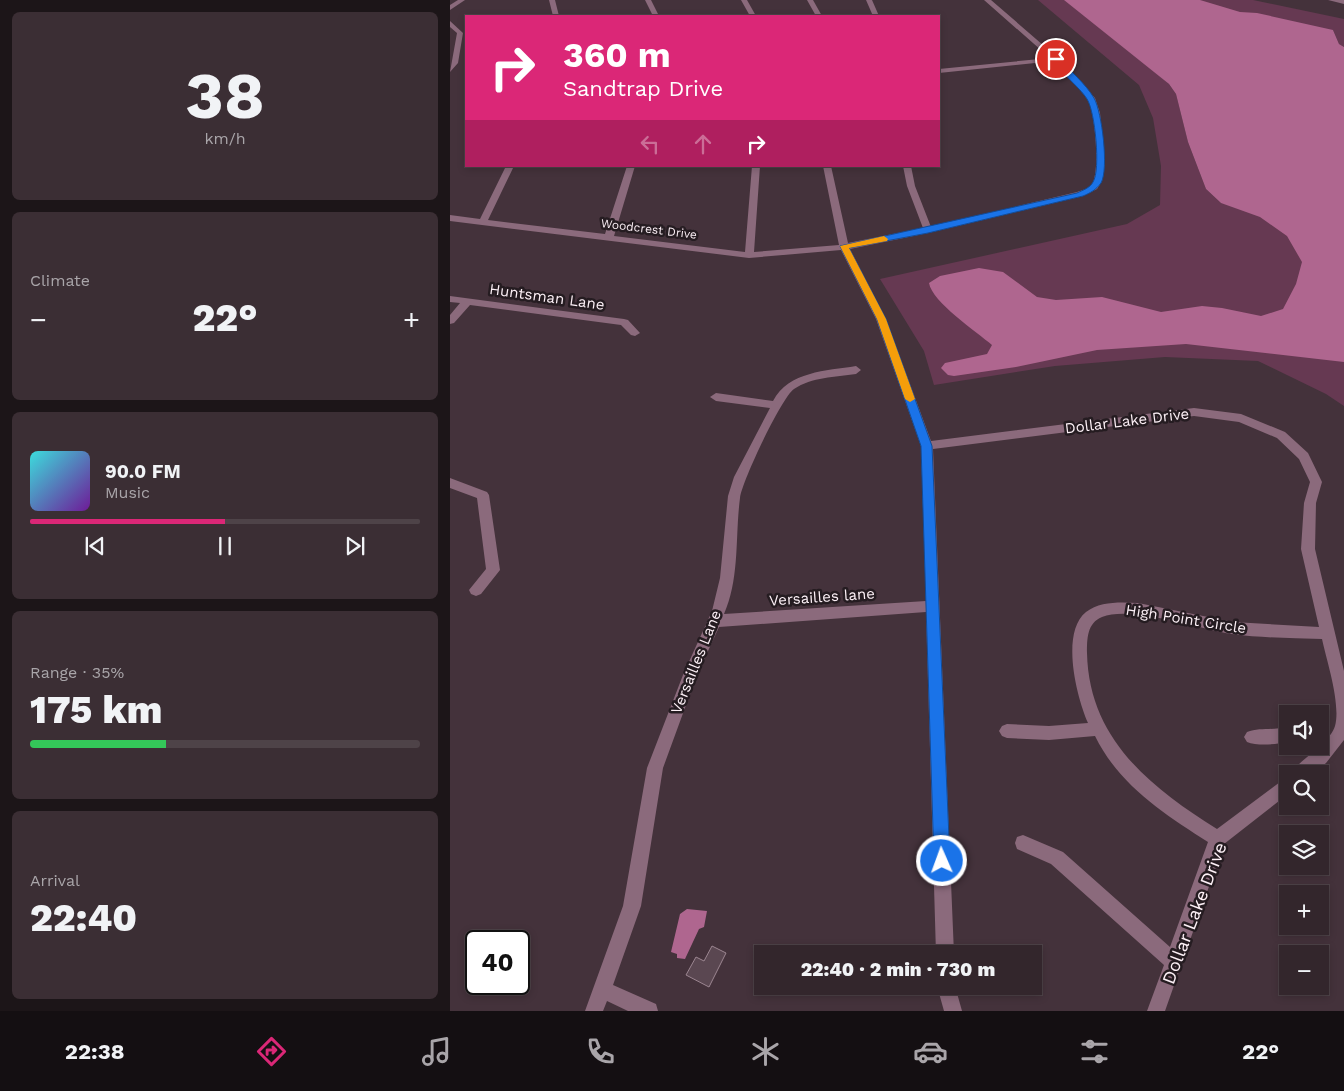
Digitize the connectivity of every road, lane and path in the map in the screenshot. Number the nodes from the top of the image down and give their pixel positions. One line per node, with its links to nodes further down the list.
1 (462, 0): 10 (street)
2 (552, 0): 11 (street)
3 (648, 0): 12 (street)
4 (744, 0): 13 (street)
5 (810, 0): 14 (street)
6 (868, 0): 15 (street)
7 (987, 0): 17 (street, Woodcrest Drive)
8 (1331, 0): 9 (street)
9 (1344, 2)
10 (450, 8)
11 (556, 15)
12 (656, 15)
13 (753, 15)
14 (818, 15)
15 (876, 15)
16 (450, 23): 18 (street)
17 (1056, 59): 20 (street); 28 (street, Woodcrest Drive)
18 (452, 63): 19 (street)
19 (450, 70)
20 (940, 71)
21 (510, 167): 27 (street)
22 (631, 167): 29 (street)
23 (756, 167): 31 (street)
24 (827, 167): 30 (street)
25 (907, 167): 28 (street)
26 (450, 218): 27 (street, Woodcrest Drive)
27 (483, 222): 29 (street, Woodcrest Drive)
28 (928, 230): 30 (street, Woodcrest Drive)
29 (609, 237): 31 (street, Woodcrest Drive)
30 (844, 246): 31 (street, Woodcrest Drive); 39 (street)
31 (749, 255)
32 (450, 299): 33 (street, Huntsman Lane)
33 (468, 301): 34 (street); 35 (street, Huntsman Lane)
34 (450, 321)
35 (635, 333)
36 (856, 370): 38 (street, Versailles Lane)
37 (716, 397): 38 (street)
38 (777, 405): 43 (street, Versailles Lane)
39 (927, 446): 42 (street); 44 (street, Dollar Lake Drive)
40 (450, 484): 41 (street)
41 (476, 590)
42 (933, 606): 43 (street, Versailles lane); 55 (street)
43 (714, 621): 57 (street, Versailles Lane)
44 (1328, 633): 45 (street, High Point Circle); 49 (street, Dollar Lake Drive)
45 (1098, 729): 46 (street); 53 (street, High Point Circle)
46 (1007, 731)
47 (1279, 736): 48 (street)
48 (1252, 737)
49 (1340, 744)
50 (1316, 755): 51 (street, Dollar Lake Drive)
51 (1308, 765)
52 (1279, 791): 53 (street, Dollar Lake Drive)
53 (1218, 839): 56 (street, Dollar Lake Drive)
54 (1023, 843): 56 (street)
55 (945, 945)
56 (1174, 962): 62 (street, Dollar Lake Drive)
57 (603, 990): 59 (street, Versailles Lane); 60 (street)
58 (949, 995): 61 (street)
59 (594, 1011)
60 (649, 1011)
61 (953, 1011)
62 (1156, 1011)

